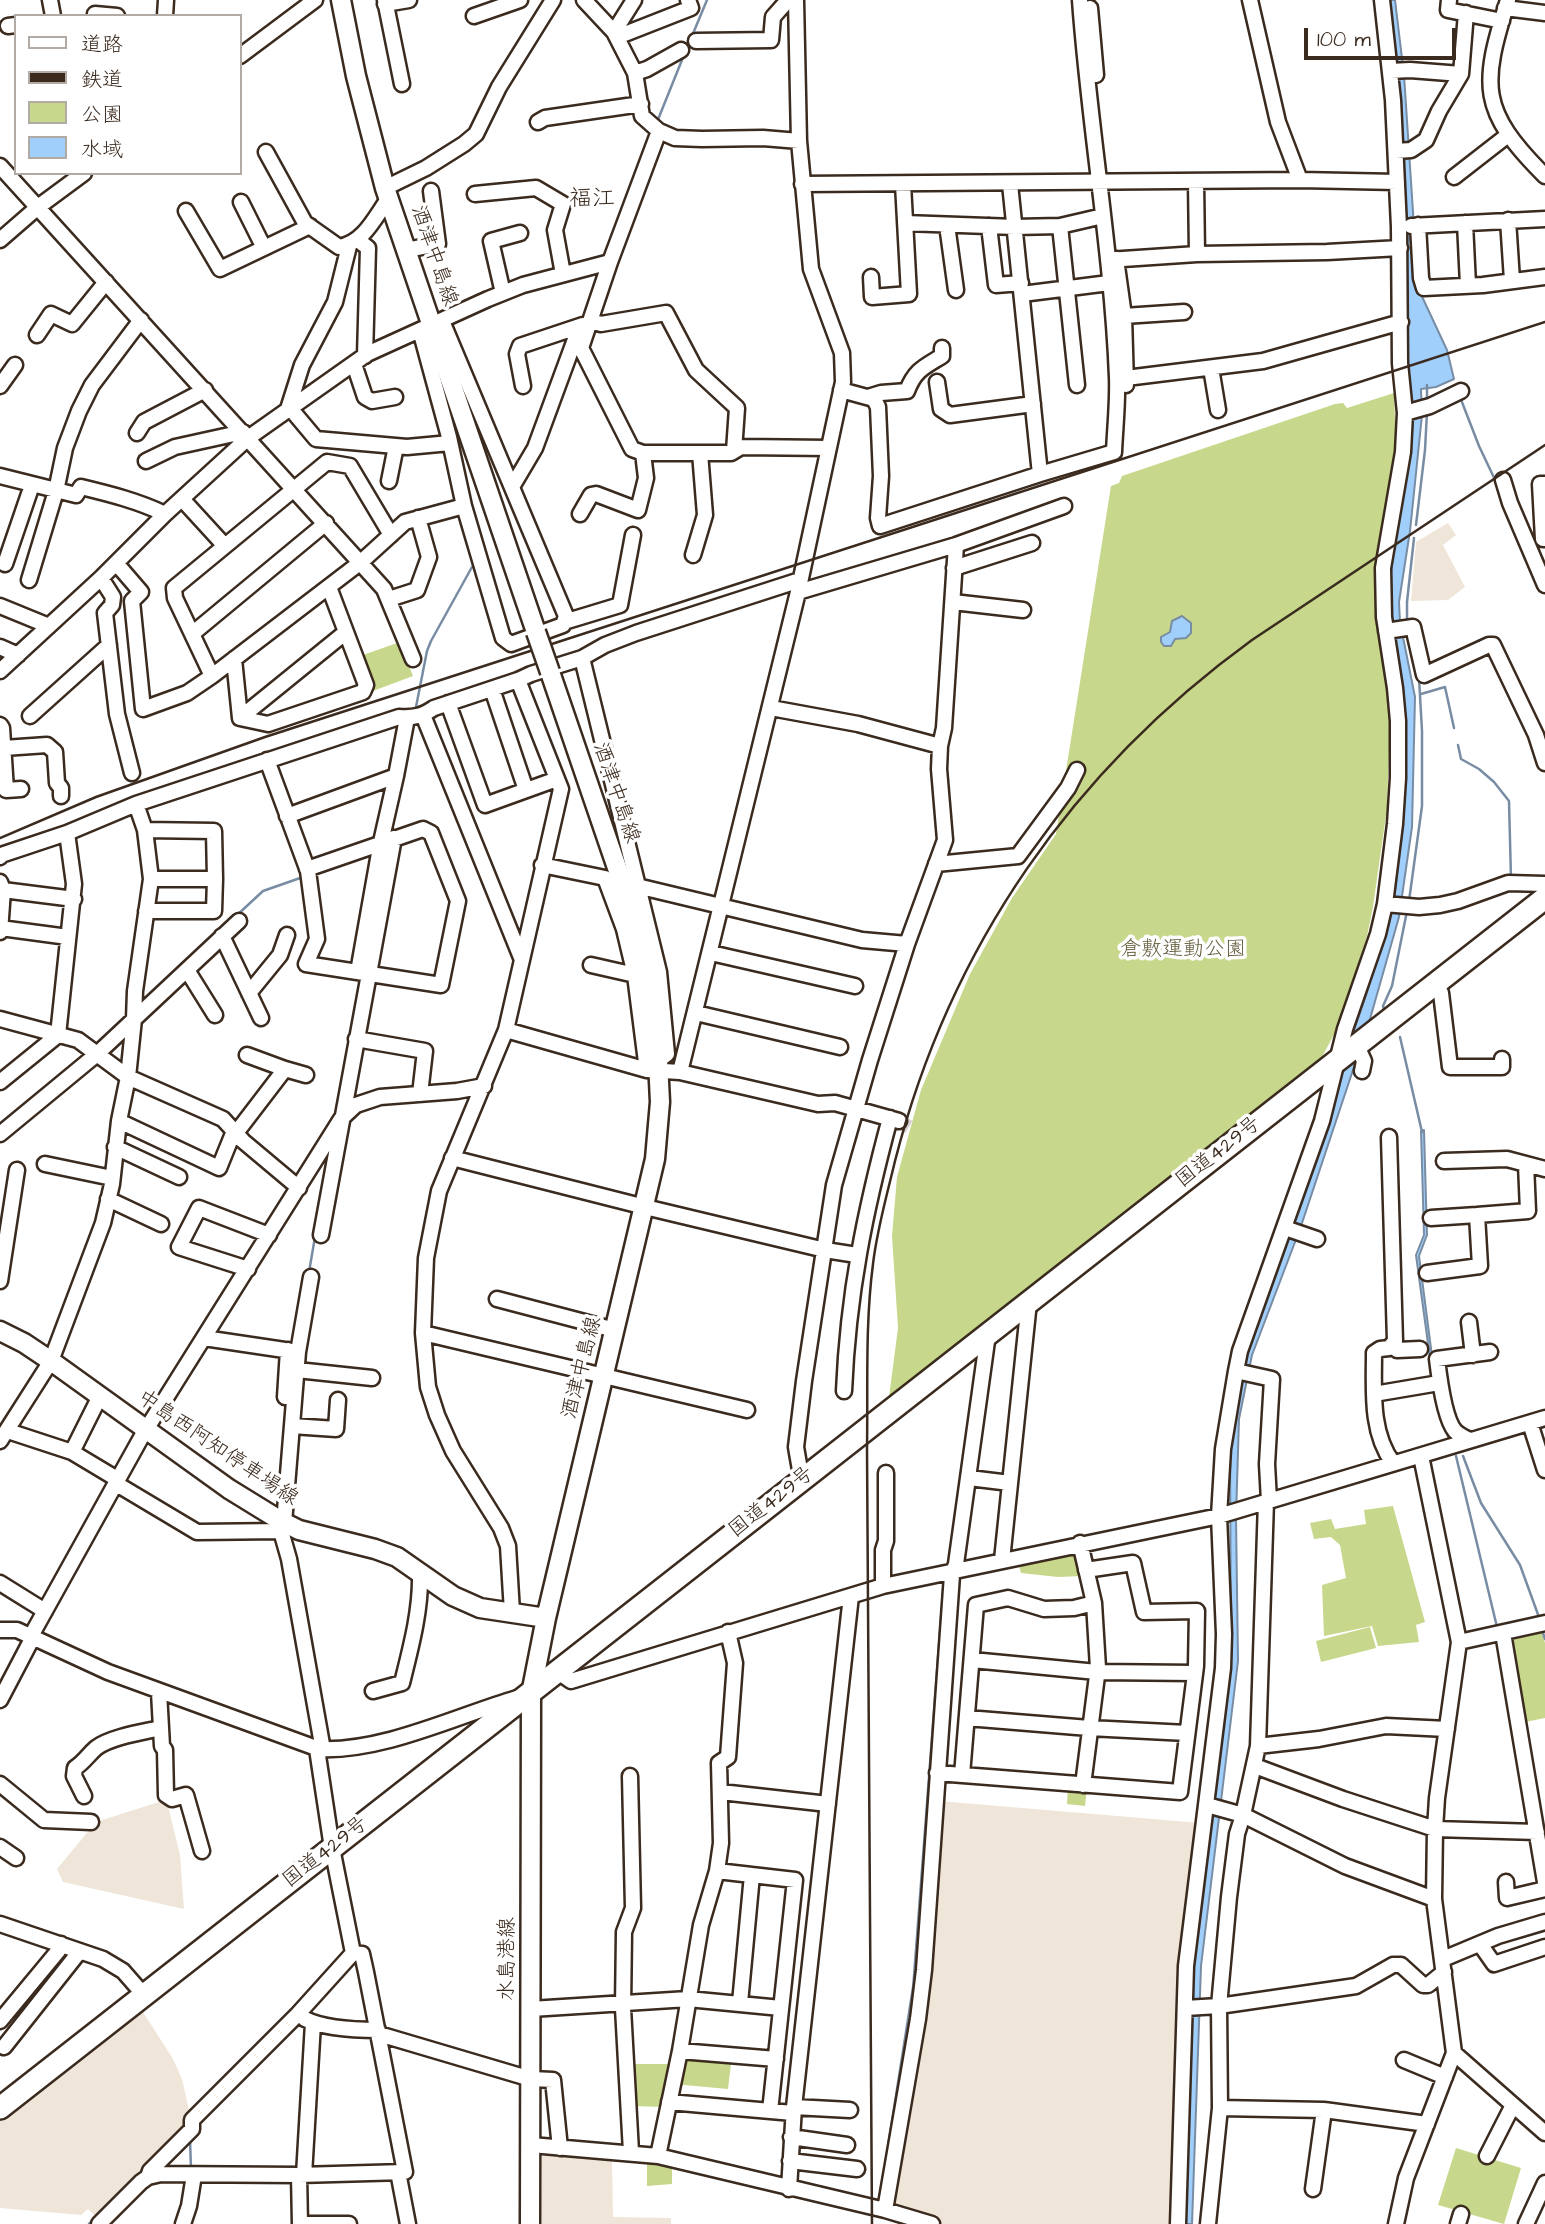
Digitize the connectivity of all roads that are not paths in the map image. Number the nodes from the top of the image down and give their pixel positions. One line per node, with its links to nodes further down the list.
1 (315, 0): 24 (street)
2 (341, 0): 48 (main road, 酒津中島線)
3 (409, 0): 16 (street)
4 (520, 0): 20 (street)
5 (553, 0): 48 (street)
6 (584, 0): 21 (street)
7 (634, 0): 21 (street)
8 (688, 0): 21 (street)
9 (788, 0): 22 (street)
10 (796, 0): 33 (street)
11 (1080, 0): 43 (street)
12 (1089, 0): 43 (street)
13 (1250, 0): 40 (street)
14 (1382, 0): 25 (street)
15 (1449, 0): 18 (street)
16 (385, 2): 28 (street)
17 (1505, 10): 18 (street); 19 (street); 32 (street)
18 (1466, 13): 27 (street)
19 (1545, 13)
20 (474, 16)
21 (615, 35): 26 (street)
22 (696, 41)
23 (681, 50): 26 (street)
24 (242, 55)
25 (1396, 71): 27 (street); 34 (street)
26 (637, 72): 29 (street)
27 (1461, 74): 34 (street)
28 (401, 84)
29 (640, 104): 30 (street); 31 (street)
30 (538, 121)
31 (659, 131): 33 (street); 72 (street)
32 (1508, 135): 38 (street); 39 (street)
33 (799, 141): 44 (street)
34 (1402, 151): 42 (street)
35 (266, 152): 59 (street)
36 (0, 166): 51 (street)
37 (81, 175): 51 (street)
38 (1545, 176)
39 (1454, 177)
40 (1300, 180): 41 (street); 42 (street)
41 (1196, 181): 43 (street); 70 (street)
42 (1397, 182): 62 (street)
43 (1102, 183): 46 (street); 53 (street); 71 (street)
44 (802, 184): 45 (street); 102 (street)
45 (903, 184): 46 (street); 56 (street)
46 (1010, 184): 63 (street)
47 (431, 191): 69 (street)
48 (387, 193): 66 (street); 69 (main road, 酒津中島線)
49 (475, 194): 73 (street)
50 (241, 202): 67 (street)
51 (38, 207): 65 (street); 78 (street)
52 (186, 211): 67 (street)
53 (1102, 216): 61 (street); 71 (street)
54 (1545, 219): 55 (street)
55 (1508, 220): 57 (street); 77 (street)
56 (905, 223): 58 (street); 74 (street)
57 (1465, 223): 62 (street); 80 (street)
58 (947, 225): 60 (street); 83 (street)
59 (310, 226): 66 (street); 67 (street)
60 (989, 226): 63 (street); 81 (street)
61 (1060, 226): 63 (street); 82 (street)
62 (1409, 226): 68 (street); 76 (street)
63 (1015, 227): 81 (street)
64 (520, 233): 84 (street)
65 (0, 240)
66 (354, 243): 93 (street); 107 (street)
67 (264, 248)
68 (1400, 248): 70 (street); 76 (street)
69 (406, 250): 90 (main road, 酒津中島線)
70 (1197, 254): 71 (street)
71 (1112, 260): 79 (street); 86 (street)
72 (610, 262): 73 (street); 89 (street)
73 (563, 274): 84 (street)
74 (871, 277)
75 (1545, 277): 77 (street)
76 (1411, 278): 80 (street); 88 (street)
77 (1512, 280): 80 (street)
78 (106, 282): 87 (street); 91 (street)
79 (1109, 283): 82 (street); 96 (street)
80 (1468, 285)
81 (1021, 288): 82 (street); 106 (street)
82 (1068, 289): 98 (street)
83 (956, 290)
84 (503, 293): 90 (street)
85 (1184, 312): 86 (street)
86 (1124, 316): 96 (street)
87 (141, 320): 101 (street); 127 (street)
88 (1401, 322): 95 (street); 109 (street)
89 (585, 324): 100 (street); 115 (street); 116 (street); 125 (street)
90 (431, 325): 93 (street); 112 (street); 125 (street); 239 (main road, 酒津中島線, bridge)
91 (37, 335)
92 (942, 348): 105 (street)
93 (360, 360): 104 (street); 107 (street)
94 (15, 365): 99 (street)
95 (1211, 368): 96 (street); 108 (street)
96 (1121, 379): 119 (street)
97 (937, 382): 106 (street)
98 (1077, 385)
99 (0, 386)
100 (523, 386)
101 (205, 390): 110 (street); 111 (street)
102 (841, 390): 105 (street); 114 (street)
103 (1458, 393): 109 (street)
104 (395, 397)
105 (868, 397): 119 (street)
106 (1033, 404): 119 (street)
107 (289, 409): 111 (street); 113 (street)
108 (1218, 410)
109 (1406, 413): 158 (street)
110 (137, 433)
111 (245, 435): 118 (street); 126 (street); 128 (street)
112 (450, 443): 113 (street); 129 (street)
113 (396, 446): 122 (street)
114 (829, 448): 115 (street); 150 (street)
115 (734, 451): 117 (street)
116 (643, 453): 117 (street); 132 (street)
117 (700, 453): 142 (street)
118 (146, 461)
119 (1040, 474)
120 (0, 476): 124 (street)
121 (1503, 480): 138 (street)
122 (389, 481)
123 (1545, 484): 137 (street)
124 (32, 485): 127 (street); 145 (street)
125 (512, 487): 156 (street)
126 (294, 488): 134 (street); 135 (street); 141 (street)
127 (56, 491): 131 (street); 148 (street)
128 (182, 499): 131 (street); 141 (street)
129 (464, 506): 133 (street); 156 (street)
130 (1064, 506): 140 (street)
131 (165, 514): 144 (street)
132 (580, 514)
133 (418, 518): 135 (street); 152 (street)
134 (326, 523): 143 (street); 160 (street)
135 (391, 535): 143 (street)
136 (633, 535): 156 (street)
137 (1544, 539): 138 (street)
138 (1526, 540): 149 (street)
139 (1032, 543): 146 (street)
140 (956, 545): 146 (street); 150 (street)
141 (225, 546): 160 (street)
142 (692, 555)
143 (360, 562): 151 (street); 152 (street)
144 (116, 563): 147 (street); 173 (street)
145 (5, 564)
146 (954, 568): 153 (street)
147 (101, 578): 157 (street); 161 (street)
148 (29, 580)
149 (1545, 585)
150 (799, 586): 164 (street); 172 (street)
151 (329, 587): 159 (street); 165 (street)
152 (389, 598): 166 (street)
153 (953, 602): 155 (street); 180 (street)
154 (0, 606): 157 (street)
155 (1023, 610)
156 (564, 622)
157 (49, 626): 163 (street)
158 (1388, 630): 183 (street); 207 (street)
159 (346, 632): 177 (street); 177 (street)
160 (192, 634): 168 (street)
161 (109, 645): 174 (street); 176 (street)
162 (0, 647): 163 (street)
163 (18, 655): 167 (street)
164 (582, 658): 169 (street); 204 (street)
165 (234, 659): 168 (street); 177 (street)
166 (413, 659)
167 (0, 671)
168 (212, 676): 173 (street)
169 (518, 680): 170 (street); 187 (street)
170 (492, 689): 171 (street); 189 (street)
171 (449, 703): 175 (street); 189 (street)
172 (771, 708): 180 (street); 208 (street)
173 (143, 709): 174 (street)
174 (117, 715): 185 (street)
175 (423, 715): 178 (street); 217 (street)
176 (30, 716)
177 (240, 718)
178 (407, 718): 182 (street); 186 (street)
179 (0, 725): 181 (street)
180 (940, 746): 197 (street)
181 (4, 748): 188 (street); 190 (street)
182 (267, 760): 191 (street); 192 (street)
183 (1545, 763)
184 (1077, 770): 197 (street)
185 (132, 773)
186 (396, 776): 192 (street); 195 (street)
187 (557, 779): 189 (street); 198 (street)
188 (21, 789)
189 (526, 790)
190 (61, 796)
191 (136, 804): 193 (street); 194 (street)
192 (287, 816): 199 (street)
193 (145, 830): 200 (street); 201 (street)
194 (67, 833): 196 (street); 206 (street)
195 (388, 840): 199 (street); 220 (street); 220 (street)
196 (0, 857)
197 (936, 864): 215 (street)
198 (542, 865): 217 (street); 221 (street)
199 (308, 873): 220 (street)
200 (151, 879): 201 (street); 209 (street)
201 (215, 879): 209 (street)
202 (1545, 884): 207 (street)
203 (1, 885): 206 (street); 211 (street)
204 (637, 886): 208 (street); 239 (street)
205 (1545, 898): 222 (highway, 国道429号)
206 (74, 899): 214 (street)
207 (1398, 905): 238 (street)
208 (722, 907): 215 (street); 216 (street)
209 (146, 911): 226 (street)
210 (239, 920): 213 (street)
211 (0, 930): 214 (street)
212 (287, 935): 224 (street)
213 (222, 936): 219 (street); 224 (street)
214 (68, 937): 231 (street)
215 (907, 944): 248 (street)
216 (711, 953): 223 (street); 225 (street)
217 (522, 960): 230 (street)
218 (591, 965): 221 (street)
219 (187, 970): 226 (street); 227 (street)
220 (363, 973): 232 (street)
221 (635, 975): 239 (street)
222 (1435, 984): 233 (highway, 国道429号); 237 (street)
223 (855, 986)
224 (249, 993): 228 (street)
225 (696, 1013): 234 (street); 242 (street)
226 (134, 1015): 235 (street); 244 (street)
227 (215, 1015)
228 (261, 1018)
229 (0, 1019): 231 (street)
230 (506, 1030): 239 (street); 246 (street)
231 (58, 1035): 235 (street); 245 (street)
232 (356, 1039): 247 (street); 249 (street)
233 (1357, 1046): 238 (highway, 国道429号); 241 (street)
234 (840, 1048)
235 (97, 1054): 244 (street); 252 (street)
236 (247, 1055): 240 (street)
237 (1502, 1059)
238 (1339, 1061): 269 (street); 280 (highway, 国道429号)
239 (655, 1067): 242 (street); 265 (main road, 酒津中島線)
240 (285, 1069): 243 (street); 251 (street)
241 (1362, 1071)
242 (680, 1072): 248 (street)
243 (306, 1074)
244 (128, 1077): 250 (street); 251 (street)
245 (0, 1082)
246 (484, 1086): 247 (street); 255 (street)
247 (420, 1094): 249 (street)
248 (857, 1109): 273 (street); 274 (street)
249 (341, 1119): 263 (street); 271 (street)
250 (119, 1121): 251 (street); 254 (street)
251 (235, 1132): 263 (street)
252 (0, 1134)
253 (1389, 1137): 287 (street)
254 (115, 1147): 261 (street); 262 (street)
255 (452, 1158): 265 (street); 284 (street)
256 (1444, 1161): 258 (street)
257 (45, 1164): 262 (street)
258 (1526, 1164): 259 (street); 266 (street)
259 (1545, 1169)
260 (17, 1170): 278 (street)
261 (179, 1177)
262 (112, 1178): 264 (street)
263 (299, 1188): 270 (street)
264 (108, 1199): 268 (street); 292 (street)
265 (645, 1207): 273 (street); 283 (main road, 酒津中島線)
266 (1476, 1215): 267 (street); 276 (street)
267 (1431, 1218)
268 (161, 1224)
269 (1291, 1230): 272 (street); 294 (street)
270 (269, 1235): 275 (street); 275 (street)
271 (321, 1235)
272 (1317, 1240)
273 (825, 1250): 274 (street); 314 (street)
274 (857, 1255): 298 (street)
275 (248, 1269): 286 (street)
276 (1427, 1273)
277 (311, 1277): 289 (street)
278 (0, 1282)
279 (497, 1299): 283 (street)
280 (1029, 1302): 285 (highway, 国道429号); 316 (street)
281 (1469, 1322): 291 (street)
282 (0, 1331): 292 (main road, 中島西阿知停車場線)
283 (615, 1331): 295 (main road, 酒津中島線)
284 (423, 1334): 295 (street); 331 (street)
285 (988, 1334): 314 (highway, 国道429号); 315 (street)
286 (207, 1339): 289 (street); 306 (street)
287 (1392, 1345): 288 (street); 299 (street)
288 (1420, 1349)
289 (294, 1351): 293 (street); 305 (street)
290 (1490, 1352): 291 (street)
291 (1473, 1354): 297 (street)
292 (51, 1362): 300 (main road, 中島西阿知停車場線); 307 (street)
293 (297, 1370): 296 (street); 305 (street)
294 (1242, 1372): 318 (street); 319 (street)
295 (604, 1376): 302 (street); 332 (main road, 酒津中島線)
296 (372, 1378)
297 (1436, 1384): 299 (street); 308 (street)
298 (844, 1391)
299 (1374, 1394): 311 (street)
300 (100, 1396): 306 (main road, 中島西阿知停車場線); 309 (street)
301 (338, 1400): 305 (street)
302 (747, 1410)
303 (1545, 1418): 304 (street)
304 (1530, 1423): 308 (street); 312 (street)
305 (287, 1429): 320 (street)
306 (146, 1430): 317 (street); 320 (main road, 中島西阿知停車場線)
307 (4, 1436): 309 (street)
308 (1470, 1440): 310 (street)
309 (72, 1452): 317 (street)
310 (1421, 1455): 311 (street); 338 (street)
311 (1394, 1464): 318 (street)
312 (1545, 1470)
313 (886, 1473): 327 (street)
314 (805, 1476): 340 (highway, 国道429号)
315 (969, 1478): 316 (street); 324 (street)
316 (1010, 1483): 322 (street)
317 (118, 1484): 320 (street); 330 (street)
318 (1267, 1501): 319 (street); 352 (street)
319 (1219, 1516): 321 (street); 363 (street)
320 (283, 1527): 325 (main road, 中島西阿知停車場線); 353 (street)
321 (1080, 1543): 322 (street); 323 (street)
322 (1002, 1560): 324 (street)
323 (1086, 1570): 329 (street); 342 (street)
324 (954, 1571): 327 (street); 355 (street)
325 (420, 1573): 331 (main road, 中島西阿知停車場線); 343 (street)
326 (0, 1583): 330 (street)
327 (883, 1586): 328 (street)
328 (851, 1596): 335 (street); 362 (street)
329 (1094, 1603): 339 (street); 341 (street)
330 (45, 1611): 337 (street)
331 (512, 1612): 332 (main road, 中島西阿知停車場線)
332 (546, 1618): 345 (main road)
333 (1543, 1623): 336 (street)
334 (0, 1630): 337 (street)
335 (728, 1632): 340 (street); 360 (street)
336 (1500, 1633): 338 (street); 367 (street)
337 (32, 1637): 344 (street); 346 (street)
338 (1459, 1642): 350 (street)
339 (972, 1660): 341 (street); 347 (street)
340 (558, 1672): 345 (highway, 国道429号)
341 (1097, 1672): 342 (street); 349 (street)
342 (1195, 1673): 351 (street)
343 (373, 1691)
344 (159, 1692): 348 (street); 353 (street)
345 (531, 1693): 353 (street); 369 (highway, 国道429号); 392 (main road, 水島港線)
346 (0, 1700)
347 (967, 1718): 349 (street); 356 (street)
348 (162, 1728): 361 (street); 370 (street)
349 (1089, 1728): 351 (street); 359 (street)
350 (1447, 1729): 352 (street); 366 (street)
351 (1188, 1733): 359 (street)
352 (1258, 1746): 354 (street)
353 (320, 1749): 369 (street)
354 (1255, 1766): 364 (street); 366 (street)
355 (937, 1773): 356 (street); 429 (street)
356 (962, 1775): 359 (street)
357 (629, 1776): 388 (street)
358 (0, 1784): 365 (street)
359 (1083, 1785)
360 (721, 1792): 362 (street); 372 (street)
361 (84, 1796)
362 (828, 1804): 407 (street)
363 (1213, 1807): 364 (street); 391 (street)
364 (1243, 1815): 376 (street); 389 (street)
365 (91, 1822)
366 (1435, 1829): 367 (street); 376 (street)
367 (1534, 1832): 375 (street)
368 (0, 1847): 371 (street)
369 (332, 1848): 383 (street); 385 (highway, 国道429号)
370 (202, 1851)
371 (16, 1858)
372 (718, 1871): 373 (street); 386 (street)
373 (752, 1875): 387 (street); 390 (street)
374 (1506, 1882): 375 (street)
375 (1543, 1888)
376 (1434, 1899): 384 (street)
377 (1545, 1922): 380 (street)
378 (0, 1924): 379 (street)
379 (61, 1944): 382 (street); 394 (street)
380 (1480, 1944): 381 (street); 384 (street)
381 (1545, 1947)
382 (80, 1951): 385 (street); 396 (street)
383 (356, 1953): 393 (street); 395 (street)
384 (1443, 1966): 389 (street); 398 (street)
385 (145, 1996): 405 (highway, 国道429号)
386 (688, 1999): 387 (street); 388 (street); 397 (street)
387 (740, 2003): 390 (street)
388 (624, 2004): 392 (street); 417 (street)
389 (1219, 2006): 391 (street); 406 (street)
390 (781, 2008): 399 (street)
391 (1192, 2008): 437 (street)
392 (531, 2010): 402 (main road, 水島港線)
393 (303, 2018): 395 (street); 424 (street); 425 (street)
394 (0, 2021)
395 (375, 2031): 402 (street); 422 (street)
396 (4, 2047)
397 (680, 2051): 399 (street); 403 (street)
398 (1454, 2053): 401 (street); 404 (street)
399 (776, 2059): 410 (street)
400 (1404, 2060): 401 (street)
401 (1445, 2077): 411 (street)
402 (531, 2079): 415 (main road, 水島港線); 416 (street)
403 (669, 2102): 410 (street); 419 (street)
404 (1513, 2105): 412 (street); 418 (street)
405 (0, 2108)
406 (1220, 2108): 409 (street); 438 (street)
407 (794, 2110): 408 (street); 410 (street); 413 (street)
408 (850, 2110)
409 (1324, 2110): 411 (street); 428 (street)
410 (770, 2111)
411 (1427, 2123): 439 (street)
412 (1545, 2133)
413 (792, 2137): 414 (street); 420 (street)
414 (847, 2145)
415 (531, 2146): 416 (street); 435 (main road, 水島港線)
416 (560, 2148): 417 (street)
417 (631, 2152): 419 (street)
418 (1487, 2155)
419 (658, 2156): 427 (street)
420 (790, 2161): 421 (street); 427 (street)
421 (857, 2169)
422 (400, 2172): 424 (street); 434 (street)
423 (194, 2175): 424 (street); 425 (street); 431 (street)
424 (301, 2175): 432 (street)
425 (148, 2178): 430 (street)
426 (1545, 2183): 440 (street)
427 (789, 2189): 429 (street)
428 (1312, 2189)
429 (882, 2210): 436 (street)
430 (99, 2224)
431 (183, 2224)
432 (302, 2224): 433 (street)
433 (349, 2224)
434 (408, 2224)
435 (530, 2224)
436 (932, 2224)
437 (1178, 2224)
438 (1208, 2224)
439 (1395, 2224)
440 (1527, 2224)

